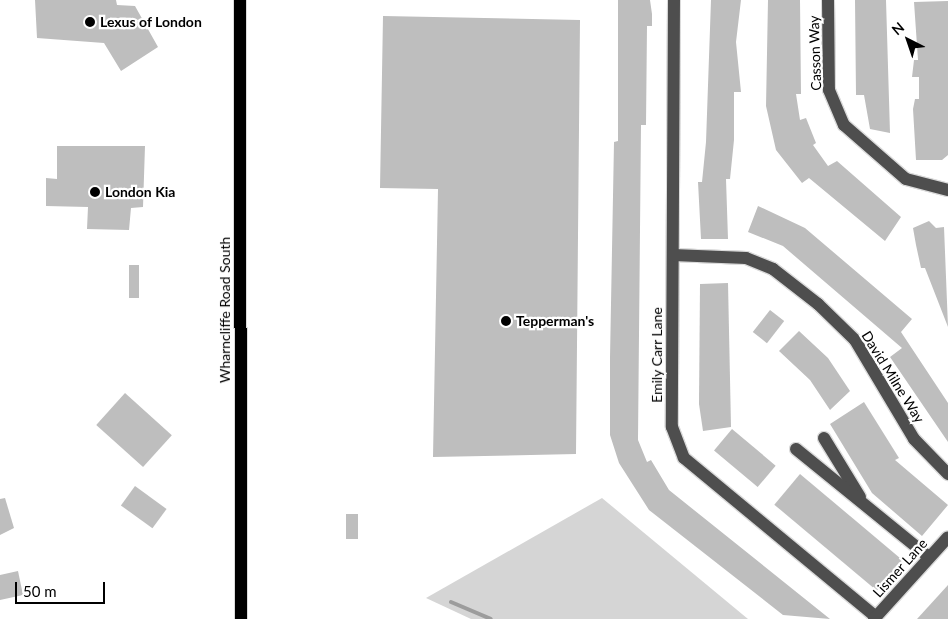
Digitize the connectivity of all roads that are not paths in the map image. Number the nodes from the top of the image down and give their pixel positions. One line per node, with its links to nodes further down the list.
1 (240, 0): 13 (main road, Wharncliffe Road South)
2 (674, 0): 5 (street, Emily Carr Lane)
3 (828, 0): 4 (street, Casson Way)
4 (948, 190)
5 (673, 255): 8 (street, David Milne Way); 12 (street, Emily Carr Lane)
6 (824, 438): 9 (street)
7 (796, 449): 9 (street)
8 (948, 474)
9 (865, 505): 11 (street)
10 (948, 537): 11 (street, Lismer Lane)
11 (930, 558): 12 (street, Lismer Lane)
12 (875, 618)
13 (241, 619)

